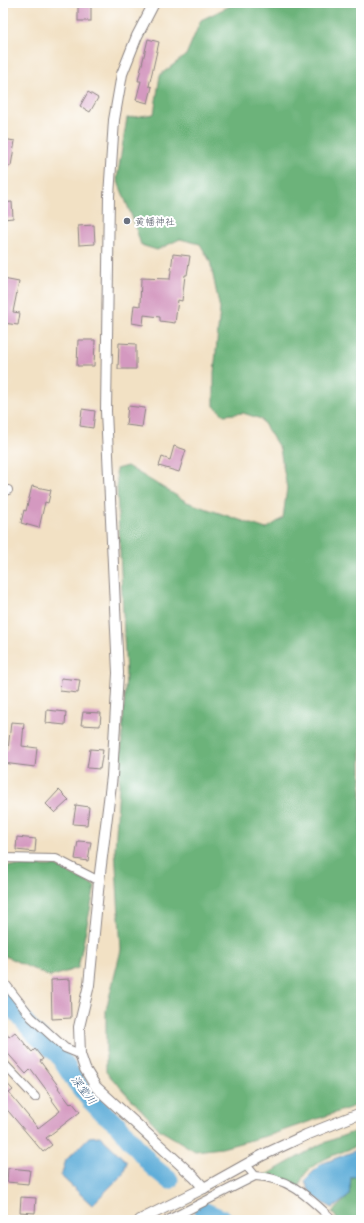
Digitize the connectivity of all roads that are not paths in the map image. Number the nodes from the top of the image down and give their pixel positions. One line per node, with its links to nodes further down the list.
1 (154, 3): 3 (street)
2 (3, 858): 3 (street)
3 (99, 880): 5 (street)
4 (3, 981): 5 (street)
5 (80, 1054): 11 (street)
6 (3, 1064): 7 (street)
7 (34, 1097)
8 (361, 1113): 9 (street)
9 (246, 1165): 10 (street); 11 (street)
10 (255, 1176): 13 (street); 14 (street)
11 (204, 1188): 12 (street)
12 (140, 1220)
13 (168, 1220)
14 (333, 1220)

